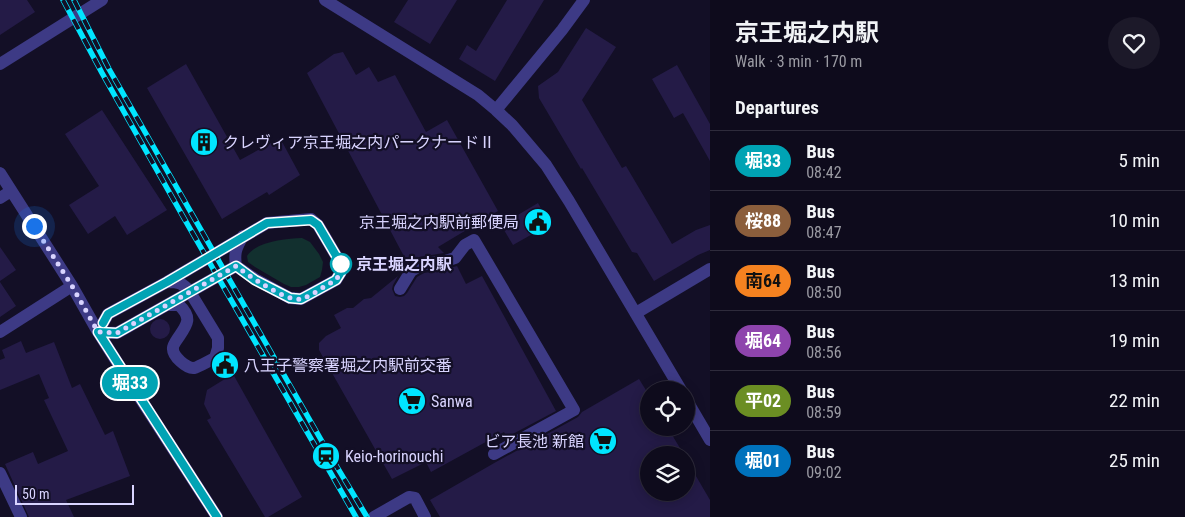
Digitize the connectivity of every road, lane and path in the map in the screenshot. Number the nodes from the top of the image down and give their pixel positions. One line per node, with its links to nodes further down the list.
1 (102, 0): 4 (street)
2 (325, 0): 5 (street)
3 (584, 0): 5 (street)
4 (0, 64)
5 (496, 110): 17 (street)
6 (0, 173): 7 (street)
7 (11, 190): 8 (street); 13 (street)
8 (0, 198)
9 (243, 236): 10 (street); 10 (street); 12 (street)
10 (236, 266): 15 (street)
11 (710, 269): 17 (street)
12 (167, 282): 15 (street); 19 (street)
13 (72, 286): 18 (street); 19 (street)
14 (400, 289): 23 (street)
15 (190, 292): 16 (street); 16 (street)
16 (167, 305): 19 (street)
17 (636, 313): 20 (street)
18 (0, 332)
19 (98, 332): 26 (street)
20 (676, 381)
21 (695, 414): 22 (street)
22 (710, 440)
23 (494, 454)
24 (0, 473): 25 (street)
25 (21, 517)
26 (217, 517)
27 (374, 517): 28 (street)
28 (425, 517)

